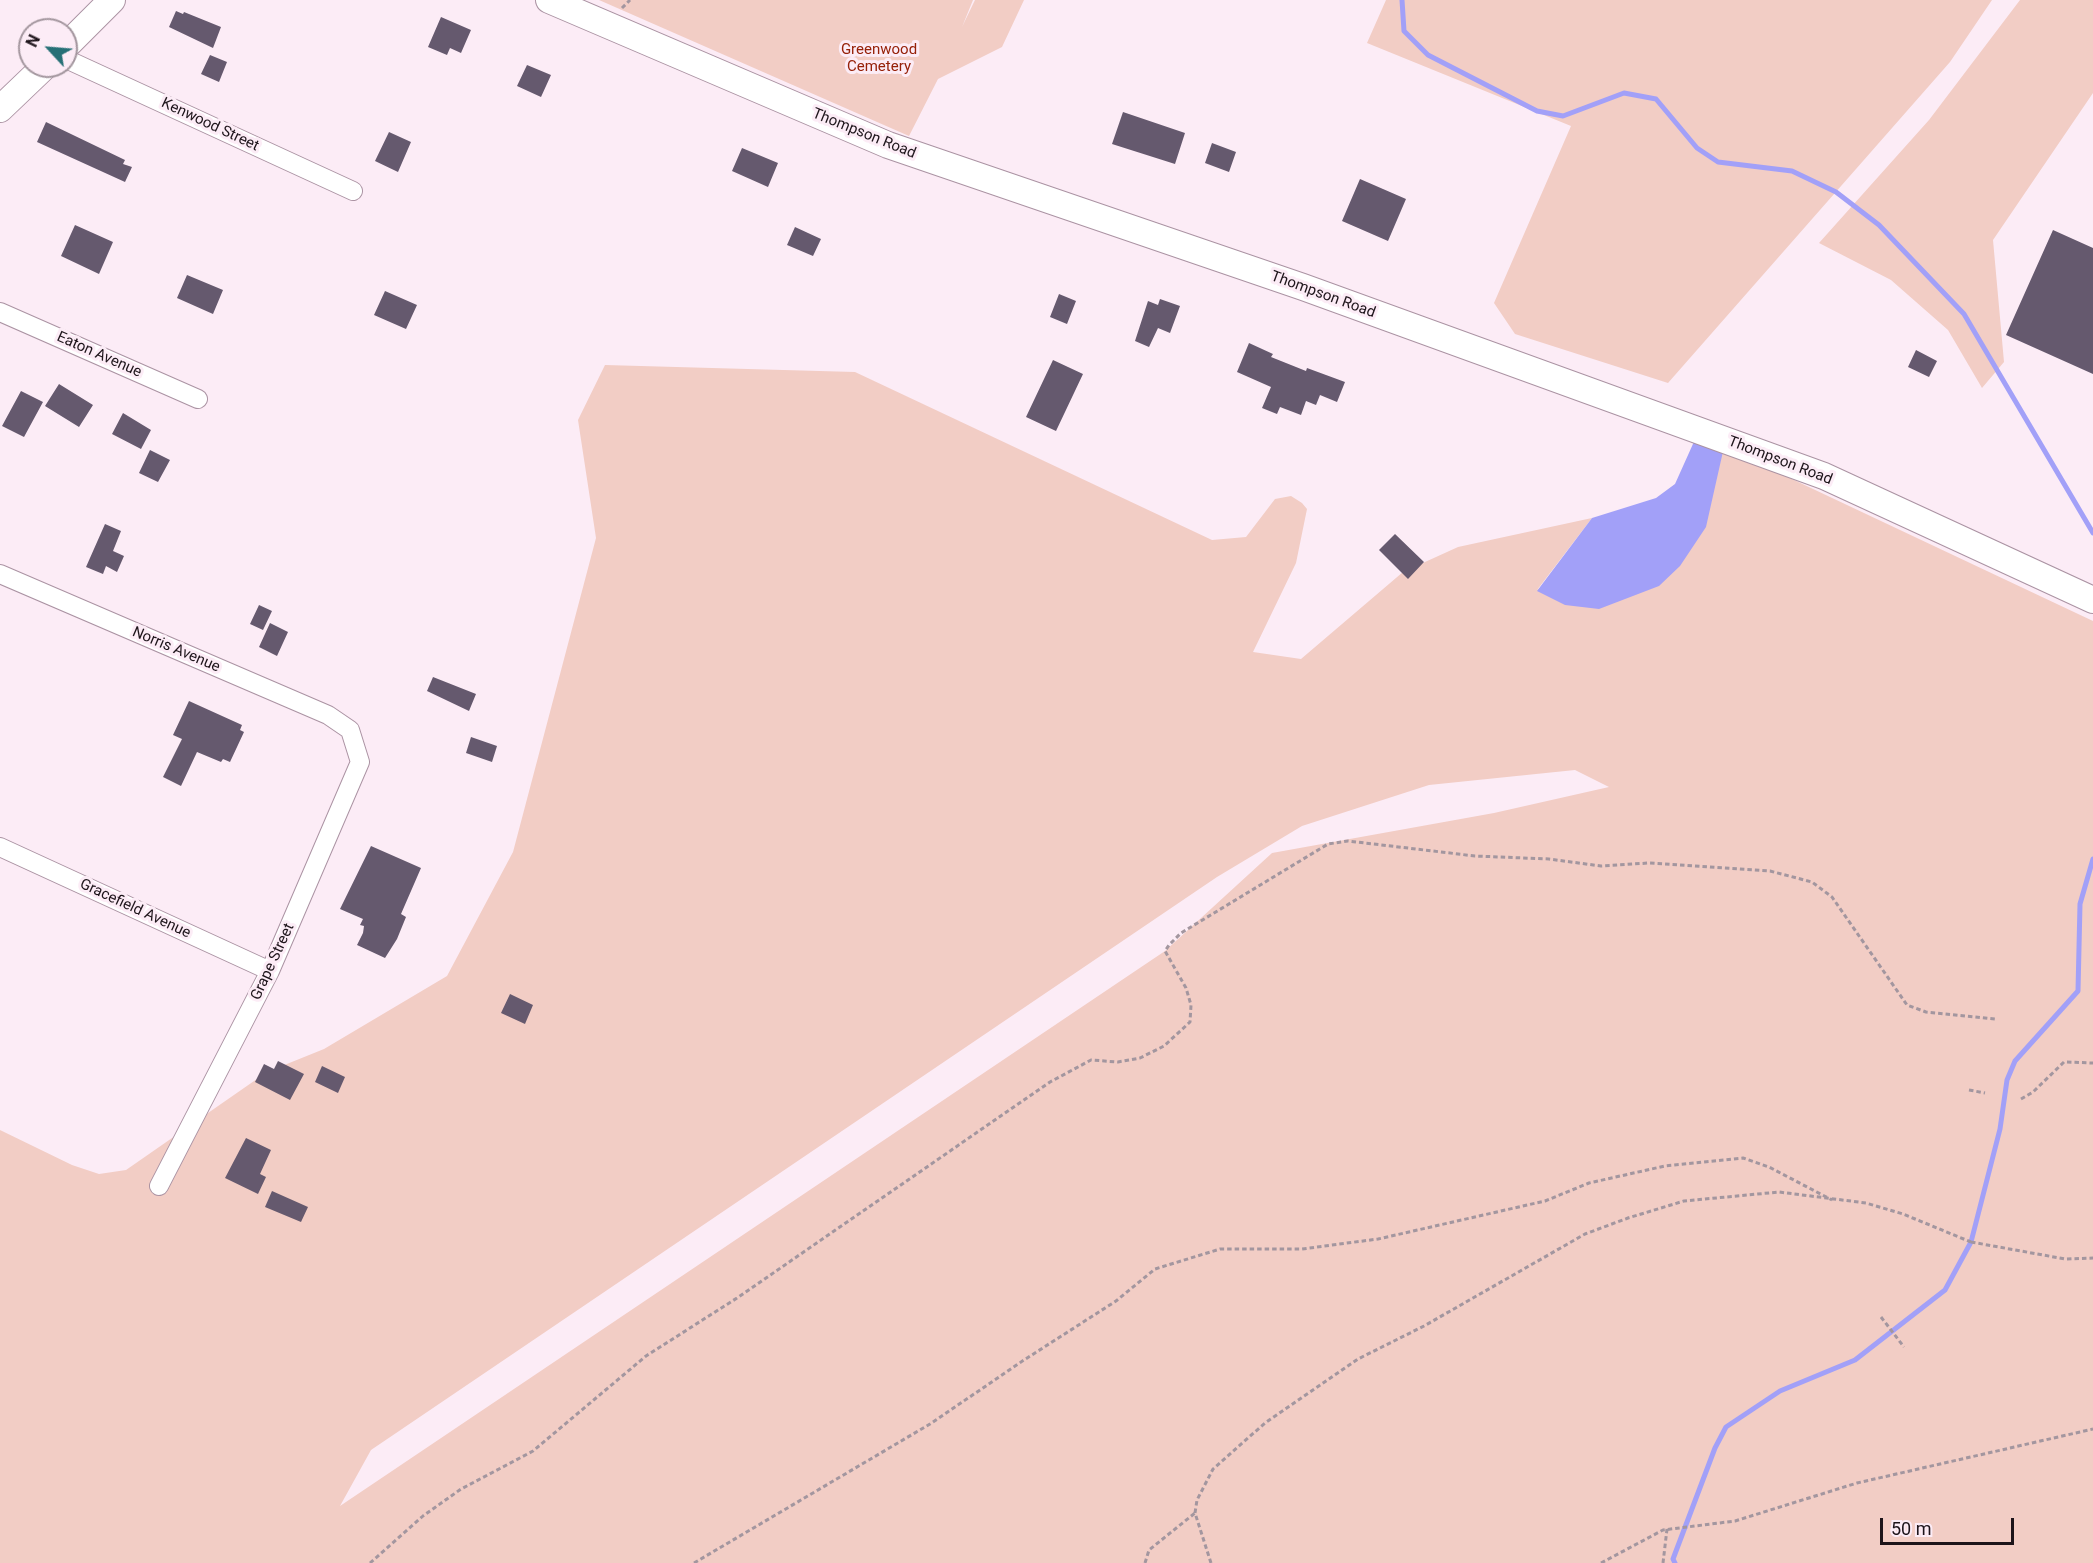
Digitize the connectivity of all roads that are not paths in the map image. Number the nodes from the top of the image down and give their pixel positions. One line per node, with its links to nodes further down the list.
1 (111, 0): 3 (main road)
2 (549, 0): 11 (main road, Thompson Road)
3 (78, 33)
4 (78, 65): 7 (street, Kenwood Street)
5 (32, 78): 6 (main road)
6 (0, 109)
7 (353, 191)
8 (0, 312): 9 (street, Eaton Avenue)
9 (198, 399)
10 (0, 574): 12 (street, Norris Avenue)
11 (2093, 600)
12 (350, 730): 14 (street, Grape Street)
13 (0, 847): 14 (street, Gracefield Avenue)
14 (270, 971): 15 (street, Grape Street)
15 (159, 1186)

